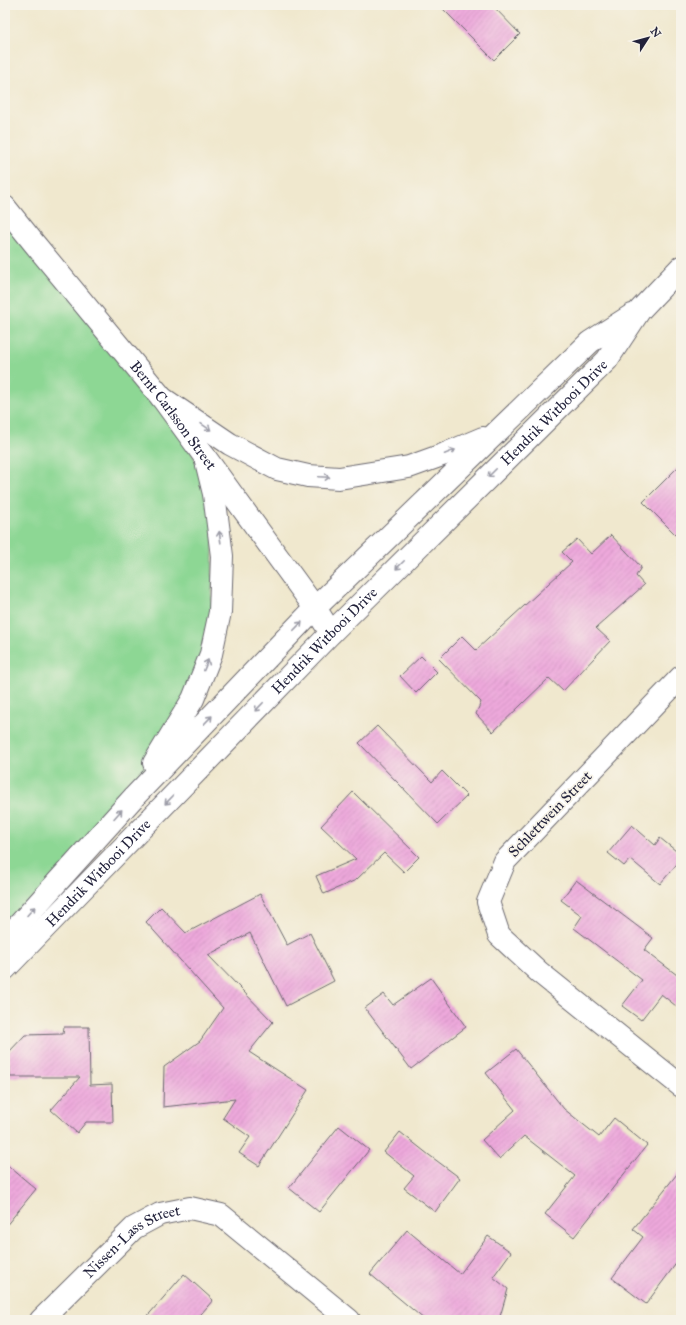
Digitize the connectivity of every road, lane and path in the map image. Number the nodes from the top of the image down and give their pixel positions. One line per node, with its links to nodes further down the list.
1 (5, 207): 4 (main road, Bernt Carlsson Street)
2 (681, 267): 3 (main road, Hendrik Witbooi Drive)
3 (640, 310): 5 (main road, Hendrik Witbooi Drive); 8 (main road, Hendrik Witbooi Drive, one-way to 8)
4 (162, 398): 5 (main road, one-way to 5); 6 (main road, Bernt Carlsson Street)
5 (495, 433): 7 (main road, Hendrik Witbooi Drive)
6 (205, 457): 7 (main road, Bernt Carlsson Street); 10 (main road, one-way to 6)
7 (315, 608): 8 (main road, Bernt Carlsson Street); 10 (main road, Hendrik Witbooi Drive, one-way to 7)
8 (331, 633): 12 (main road, Hendrik Witbooi Drive, one-way to 12)
9 (681, 677): 13 (main road, Schlettwein Street)
10 (134, 797): 11 (main road, Hendrik Witbooi Drive, one-way to 10)
11 (5, 940)
12 (5, 969)
13 (681, 1086)
14 (40, 1320): 15 (main road, Nissen-Lass Street)
15 (349, 1320)

